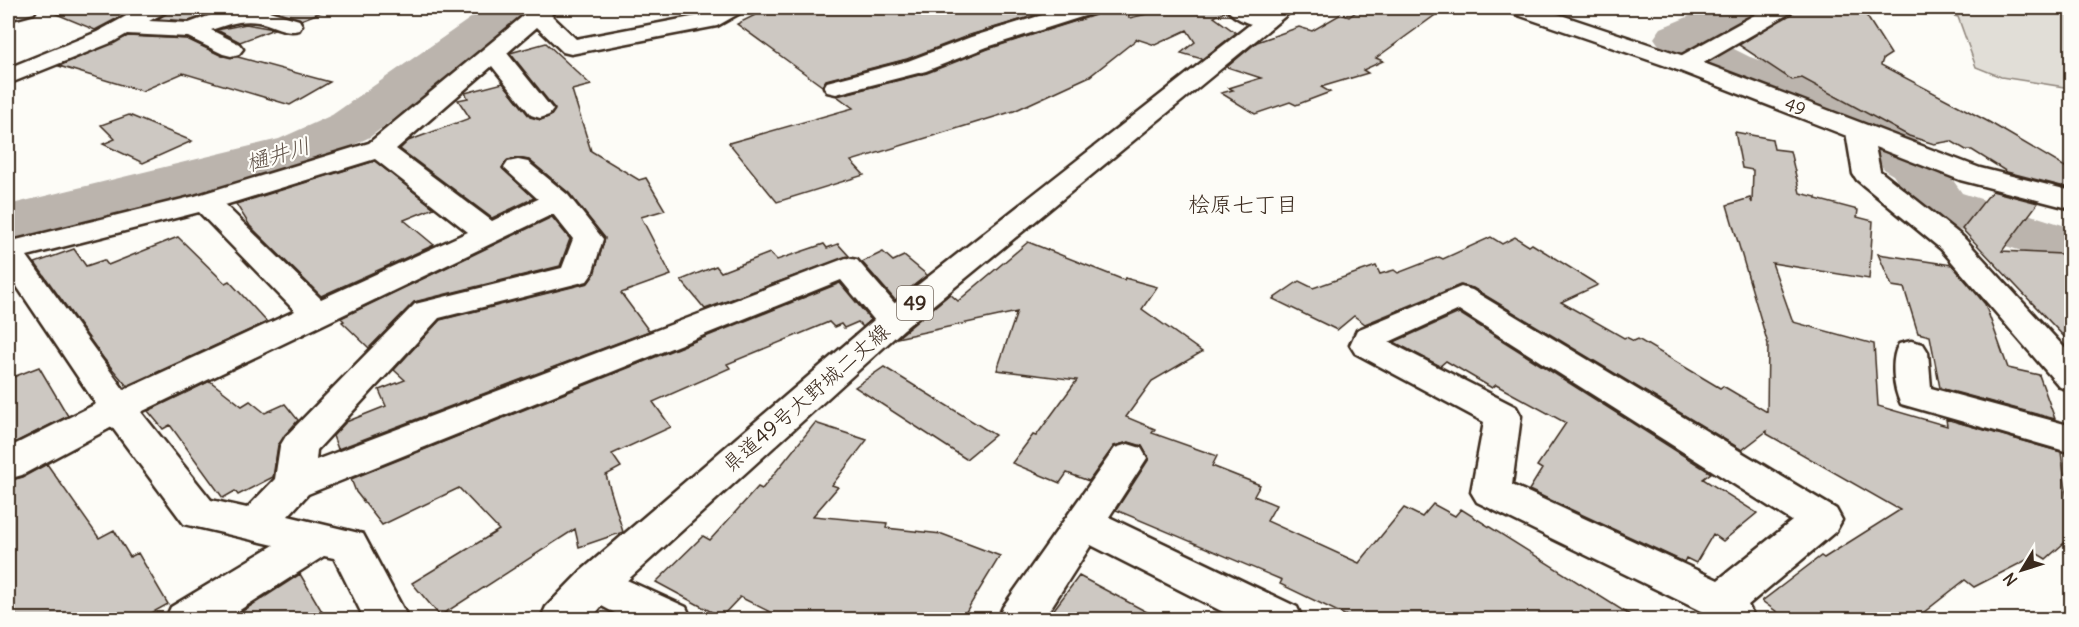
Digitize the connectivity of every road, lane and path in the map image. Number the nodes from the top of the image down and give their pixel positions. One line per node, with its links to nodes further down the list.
1 (26, 8): 9 (street)
2 (156, 8): 11 (street)
3 (732, 8): 7 (street)
4 (1086, 8): 17 (street)
5 (1520, 8): 15 (street, 49 / 49)
6 (1782, 8): 15 (street)
7 (542, 11): 14 (street)
8 (1262, 12): 28 (street, 県道49号大野城二丈線 / 49)
9 (8, 14)
10 (291, 25): 12 (street)
11 (122, 27): 12 (street); 16 (street)
12 (192, 30): 13 (street)
13 (231, 49)
14 (493, 52): 18 (street); 20 (street)
15 (1684, 64): 19 (street, 49 / 49)
16 (8, 77)
17 (836, 87)
18 (540, 110)
19 (1863, 133): 22 (street, 49 / 49); 30 (street)
20 (379, 149): 24 (street); 25 (street)
21 (518, 168): 23 (street)
22 (2072, 200)
23 (558, 201): 25 (street); 35 (street)
24 (205, 202): 26 (street); 27 (street)
25 (489, 234): 27 (street)
26 (8, 251): 31 (street)
27 (316, 314): 31 (street)
28 (893, 321): 35 (street); 39 (street, 県道49号大野城二丈線 / 49)
29 (1911, 352): 32 (street)
30 (2072, 379)
31 (118, 408): 34 (street); 37 (street)
32 (2072, 440)
33 (1128, 458): 36 (street)
34 (8, 465)
35 (294, 484): 37 (street)
36 (1084, 523): 45 (street); 46 (street)
37 (256, 525): 38 (street)
38 (318, 539): 41 (street); 42 (street)
39 (596, 584): 43 (street, 県道49号大野城二丈線 / 49); 44 (street)
40 (1728, 610): 40 (street)
41 (187, 620)
42 (387, 620)
43 (562, 620)
44 (670, 620)
45 (1019, 620)
46 (1281, 620)

